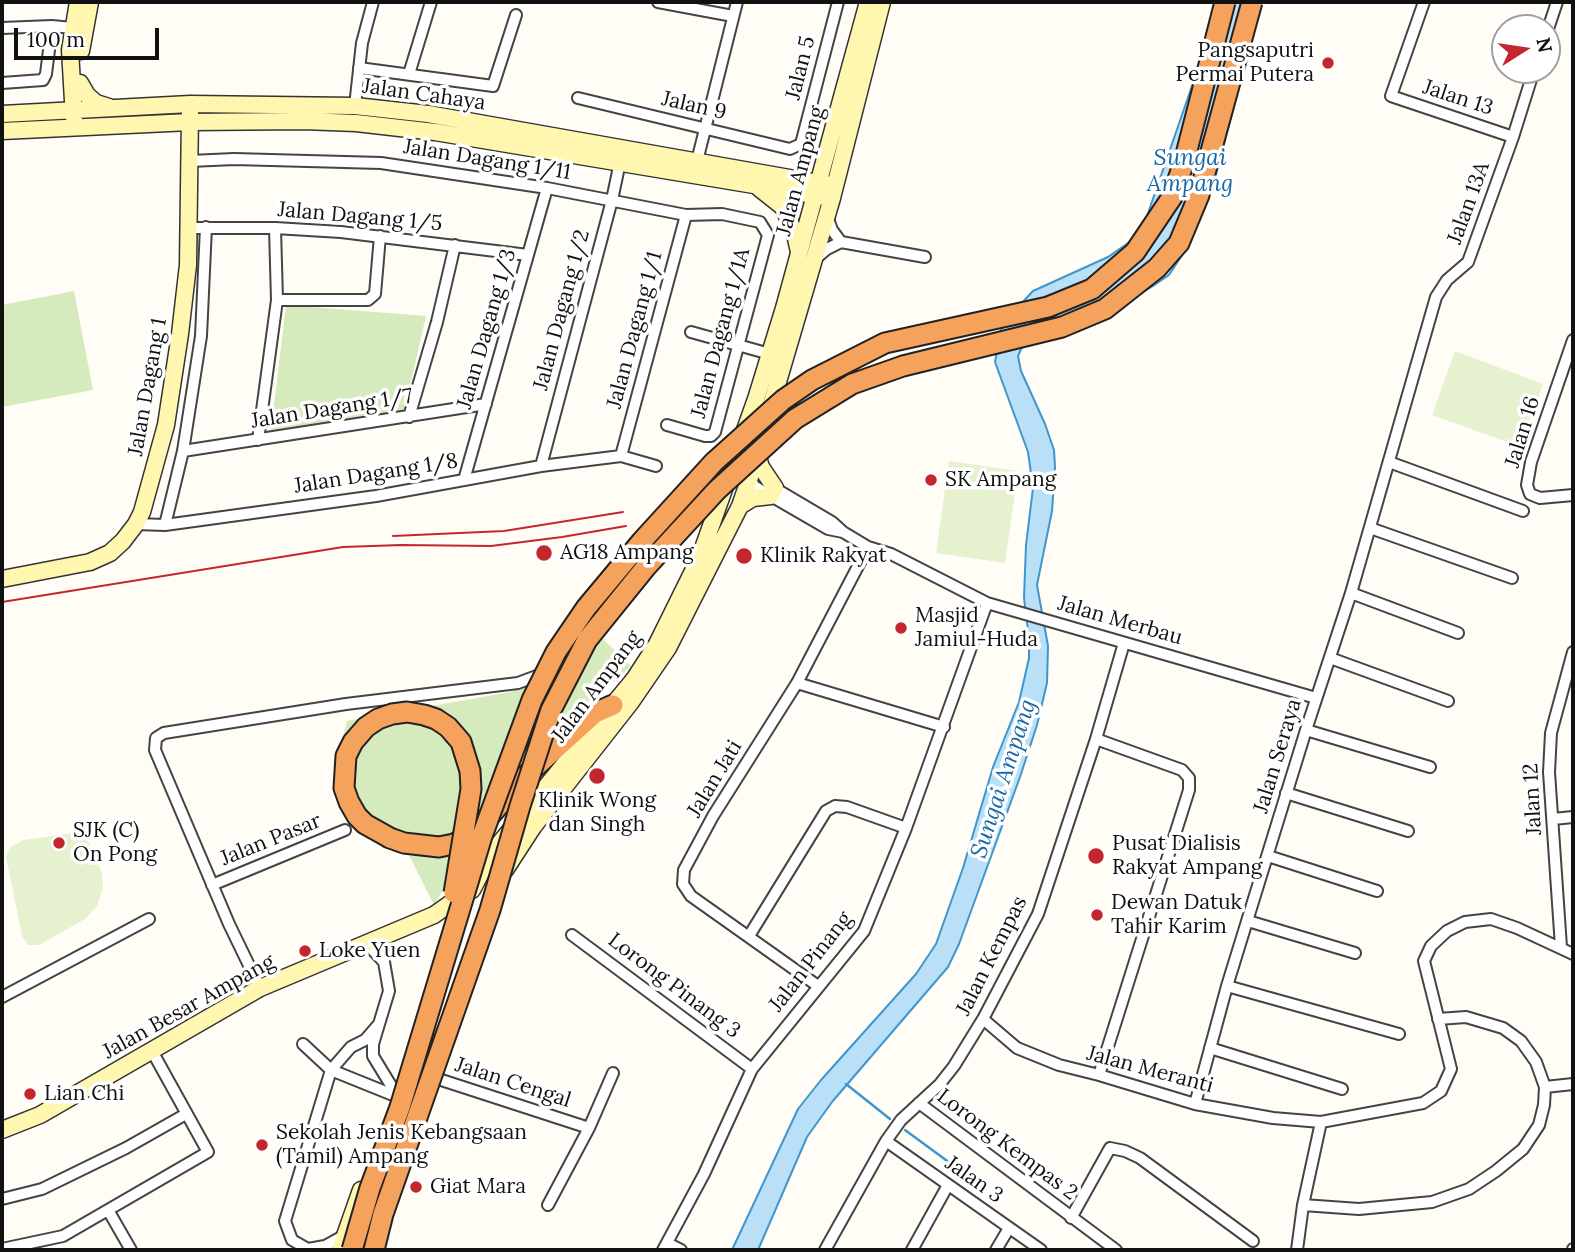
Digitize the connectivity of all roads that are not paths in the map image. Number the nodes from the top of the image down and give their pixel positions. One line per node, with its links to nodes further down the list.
1 (78, 2): 17 (main road)
2 (90, 2): 20 (main road)
3 (373, 2): 18 (street)
4 (431, 2): 19 (street)
5 (658, 2): 14 (street)
6 (737, 2): 14 (street)
7 (838, 2): 35 (street, Jalan 5)
8 (868, 2): 36 (main road, Jalan Ampang)
9 (881, 2): 43 (main road, Jalan Ampang)
10 (1225, 2): 120 (highway, bridge)
11 (1252, 2): 162 (highway, bridge)
12 (1424, 2): 34 (street, Jalan 13)
13 (516, 15): 19 (street)
14 (733, 16): 32 (street)
15 (52, 26): 16 (street); 17 (street); 21 (street)
16 (2, 28)
17 (72, 28): 20 (main road)
18 (359, 68): 19 (street); 25 (street)
19 (409, 74)
20 (75, 82): 26 (main road); 27 (main road); 28 (main road)
21 (2, 83)
22 (1530, 84): 34 (street, Jalan 13A)
23 (578, 98): 32 (street, Jalan 9)
24 (190, 104): 25 (main road, Jalan Cahaya); 26 (main road, Jalan Cahaya); 30 (main road, Jalan Dagang 1)
25 (355, 106): 39 (main road, Jalan Cahaya)
26 (112, 108): 27 (main road, Jalan Cahaya)
27 (77, 110): 28 (main road, Jalan Cahaya); 31 (main road)
28 (48, 111): 29 (main road, Jalan Cahaya)
29 (2, 114)
30 (190, 122): 31 (main road, Jalan Cahaya); 37 (main road, Jalan Dagang 1); 38 (main road, Jalan Cahaya)
31 (79, 127): 33 (main road, Jalan Cahaya)
32 (705, 128): 35 (street, Jalan 9); 39 (street)
33 (2, 131)
34 (1513, 137): 65 (street, Jalan 13A)
35 (801, 144)
36 (827, 157): 40 (main road); 43 (main road, Jalan Ampang)
37 (190, 161): 42 (street, Jalan Dagang 1/11); 47 (main road, Jalan Dagang 1)
38 (620, 162): 41 (main road, Jalan Cahaya); 44 (street, Jalan Dagang 1/2)
39 (696, 162): 40 (main road, Jalan Cahaya)
40 (790, 178): 43 (main road, Jalan Cahaya)
41 (755, 185): 43 (main road, Jalan Cahaya); 56 (main road)
42 (547, 188): 44 (street, Jalan Dagang 1/11); 54 (street, Jalan Dagang 1/3)
43 (826, 191): 46 (main road, Jalan Ampang); 56 (main road, Jalan Ampang)
44 (612, 200): 45 (street, Jalan Dagang 1/11); 72 (street, Jalan Dagang 1/2)
45 (686, 215): 50 (street, Jalan Dagang 1/11); 70 (street, Jalan Dagang 1/1)
46 (827, 215): 52 (street); 56 (main road, Jalan Ampang)
47 (188, 228): 48 (street, Jalan Dagang 1/5); 81 (main road, Jalan Dagang 1)
48 (206, 228): 49 (street, Jalan Dagang 1/5); 68 (street)
49 (275, 228): 51 (street, Jalan Dagang 1/5); 57 (street)
50 (768, 235): 60 (street, Jalan Dagang 1/1A)
51 (380, 236): 53 (street, Jalan Dagang 1/5); 57 (street)
52 (841, 242): 55 (street); 56 (street)
53 (455, 245): 54 (street, Jalan Dagang 1/5); 64 (street)
54 (528, 255): 63 (street, Jalan Dagang 1/3)
55 (925, 257)
56 (806, 259): 61 (main road, Jalan Ampang); 69 (main road, Jalan Ampang)
57 (277, 300): 67 (street)
58 (691, 332): 60 (street)
59 (1573, 340): 78 (street, Jalan 16)
60 (739, 345): 61 (street); 66 (street, Jalan Dagang 1/1A)
61 (770, 354): 62 (main road, Jalan Ampang)
62 (756, 399): 74 (main road); 76 (main road, Jalan Ampang)
63 (486, 404): 64 (street, Jalan Dagang 1/7); 75 (street, Jalan Dagang 1/3)
64 (410, 417): 67 (street, Jalan Dagang 1/7)
65 (1400, 420): 71 (street, Jalan Seraya)
66 (667, 425)
67 (258, 440): 68 (street, Jalan Dagang 1/7)
68 (183, 451): 82 (street)
69 (757, 454): 74 (main road, Jalan Ampang); 77 (main road)
70 (621, 456): 72 (street, Jalan Dagang 1/8); 73 (street)
71 (1389, 462): 80 (street); 83 (street, Jalan Seraya)
72 (541, 466): 75 (street, Jalan Dagang 1/8)
73 (656, 466)
74 (750, 477): 76 (main road); 77 (street, Jalan Merbau); 79 (main road, Jalan Ampang)
75 (464, 480): 82 (street, Jalan Dagang 1/8)
76 (725, 487): 97 (main road, Jalan Ampang)
77 (773, 492): 79 (main road); 84 (street, Jalan Merbau)
78 (1573, 495)
79 (740, 506): 135 (main road, Jalan Ampang)
80 (1523, 511)
81 (136, 524): 82 (street, Jalan Dagang 1/8); 86 (main road, Jalan Dagang 1)
82 (165, 525)
83 (1370, 528): 85 (street); 88 (street, Jalan Seraya)
84 (868, 547): 89 (street, Jalan Merbau); 94 (street, Jalan Jati)
85 (1512, 578)
86 (2, 579)
87 (611, 586): 109 (street)
88 (1350, 593): 90 (street); 93 (street, Jalan Seraya)
89 (992, 604): 91 (street, Jalan Merbau); 98 (street, Jalan Pinang)
90 (1458, 633)
91 (1124, 643): 95 (street, Jalan Merbau); 100 (street, Jalan Kempas)
92 (1573, 652): 104 (street, Jalan 12)
93 (1329, 658): 95 (street, Jalan Seraya); 96 (street)
94 (797, 683): 98 (street); 115 (street, Jalan Jati)
95 (1316, 698): 99 (street, Jalan Seraya)
96 (1448, 701)
97 (613, 705): 110 (main road, Jalan Ampang); 120 (highway, bridge)
98 (944, 727): 105 (street, Jalan Pinang)
99 (1306, 730): 101 (street); 102 (street, Jalan Seraya)
100 (1096, 739): 125 (street, Jalan Kempas); 136 (street)
101 (1430, 767)
102 (1286, 793): 107 (street); 108 (street, Jalan Seraya)
103 (1573, 817): 104 (street)
104 (1553, 819): 117 (street, Jalan 12)
105 (906, 828): 115 (street); 121 (street, Jalan Pinang)
106 (345, 830): 109 (street, Jalan Pasar)
107 (1408, 831)
108 (1268, 856): 111 (street); 113 (street, Jalan Seraya)
109 (212, 885): 123 (street)
110 (473, 887): 116 (main road, Jalan Besar Ampang); 140 (main road, Jalan Ampang)
111 (1377, 891)
112 (149, 919): 124 (street)
113 (1248, 921): 118 (street); 122 (street, Jalan Seraya)
114 (572, 935): 133 (street, Lorong Pinang 3)
115 (749, 936): 121 (street, Jalan Jati)
116 (366, 943): 123 (main road, Jalan Besar Ampang); 127 (street)
117 (1561, 947): 119 (street); 126 (street, Jalan Meranti)
118 (1355, 953)
119 (1573, 954)
120 (442, 970): 157 (highway, bridge)
121 (818, 986): 133 (street, Jalan Pinang)
122 (1227, 986): 128 (street); 130 (street, Jalan Seraya)
123 (260, 988): 131 (main road, Jalan Besar Ampang)
124 (2, 997)
125 (983, 1019): 136 (street, Jalan Meranti); 141 (street, Jalan Kempas)
126 (1438, 1019): 138 (street); 145 (street, Jalan Meranti)
127 (378, 1025): 132 (street); 140 (street)
128 (1399, 1034)
129 (303, 1044): 132 (street)
130 (1210, 1048): 139 (street); 142 (street, Jalan Seraya)
131 (152, 1051): 144 (street); 147 (main road, Jalan Besar Ampang)
132 (331, 1069): 140 (street); 157 (street)
133 (752, 1069): 158 (street, Jalan Pinang)
134 (613, 1073): 146 (street)
135 (426, 1075): 143 (main road, Jalan Ampang); 146 (street, Jalan Cengal)
136 (1099, 1075): 142 (street, Jalan Meranti)
137 (1573, 1084): 138 (street)
138 (1545, 1087): 152 (street)
139 (1342, 1089)
140 (398, 1097): 143 (main road); 157 (main road, Jalan Ampang)
141 (919, 1103): 148 (street, Jalan Kempas); 154 (street, Lorong Kempas 2)
142 (1195, 1104): 145 (street, Jalan Meranti)
143 (415, 1105): 161 (main road, Jalan Ampang)
144 (186, 1114): 150 (street); 153 (street)
145 (1321, 1122): 152 (street)
146 (589, 1128): 151 (street)
147 (2, 1130)
148 (886, 1141): 149 (street, Jalan 3); 164 (street, Jalan Kempas)
149 (948, 1185): 155 (street, Jalan 3); 165 (street)
150 (2, 1199)
151 (548, 1205)
152 (1303, 1205): 169 (street)
153 (108, 1210): 159 (street); 160 (street)
154 (1071, 1218): 156 (street, Lorong Kempas 2); 168 (street, Lorong Kempas 2)
155 (1009, 1228): 166 (street); 167 (street, Jalan 3)
156 (1253, 1241)
157 (345, 1246)
158 (665, 1247): 163 (street)
159 (2, 1250)
160 (131, 1250)
161 (369, 1250)
162 (374, 1250)
163 (681, 1250)
164 (825, 1250)
165 (912, 1250)
166 (996, 1250)
167 (1041, 1250)
168 (1116, 1250)
169 (1297, 1250)

